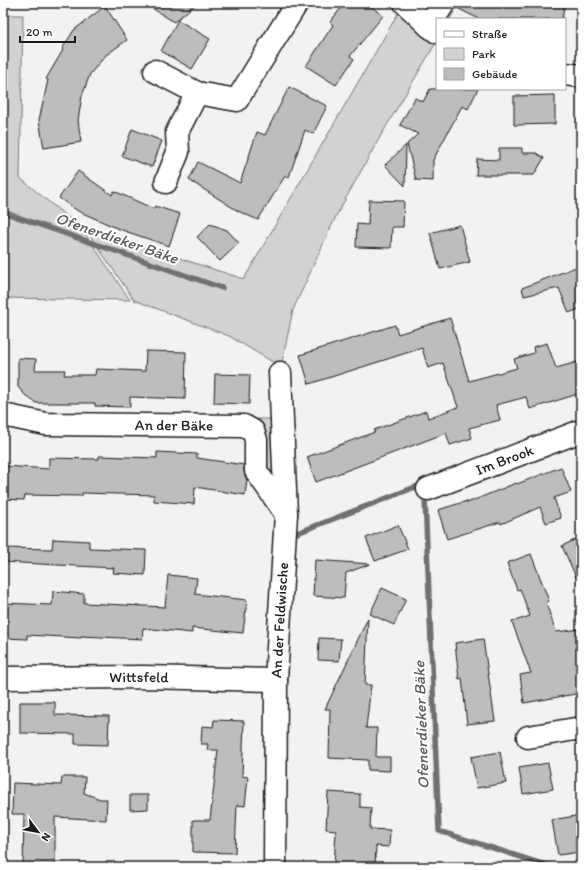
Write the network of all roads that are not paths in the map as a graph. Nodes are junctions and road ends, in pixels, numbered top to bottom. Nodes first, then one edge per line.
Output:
1 (297, 3) edge
2 (405, 3) edge
3 (444, 3) edge
4 (438, 18) edge
5 (433, 29) edge
6 (155, 71) dead end
7 (566, 74) edge
8 (581, 76) edge
9 (197, 93) junction
10 (166, 182) dead end
11 (280, 373) dead end
12 (3, 414) edge
13 (581, 431) edge
14 (428, 489) dead end
15 (286, 514) junction
16 (3, 678) edge
17 (276, 680) junction
18 (581, 728) edge
19 (528, 737) dead end
20 (275, 867) edge

1 - 9 street
2 - 5 street
3 - 4 street
6 - 9 street
7 - 8 street
9 - 10 street
11 - 15 street, An der Feldwische
12 - 15 street, An der Bäke
13 - 14 street, Im Brook
15 - 17 street, An der Feldwische
16 - 17 street, Wittsfeld
17 - 20 street, An der Feldwische
18 - 19 street

